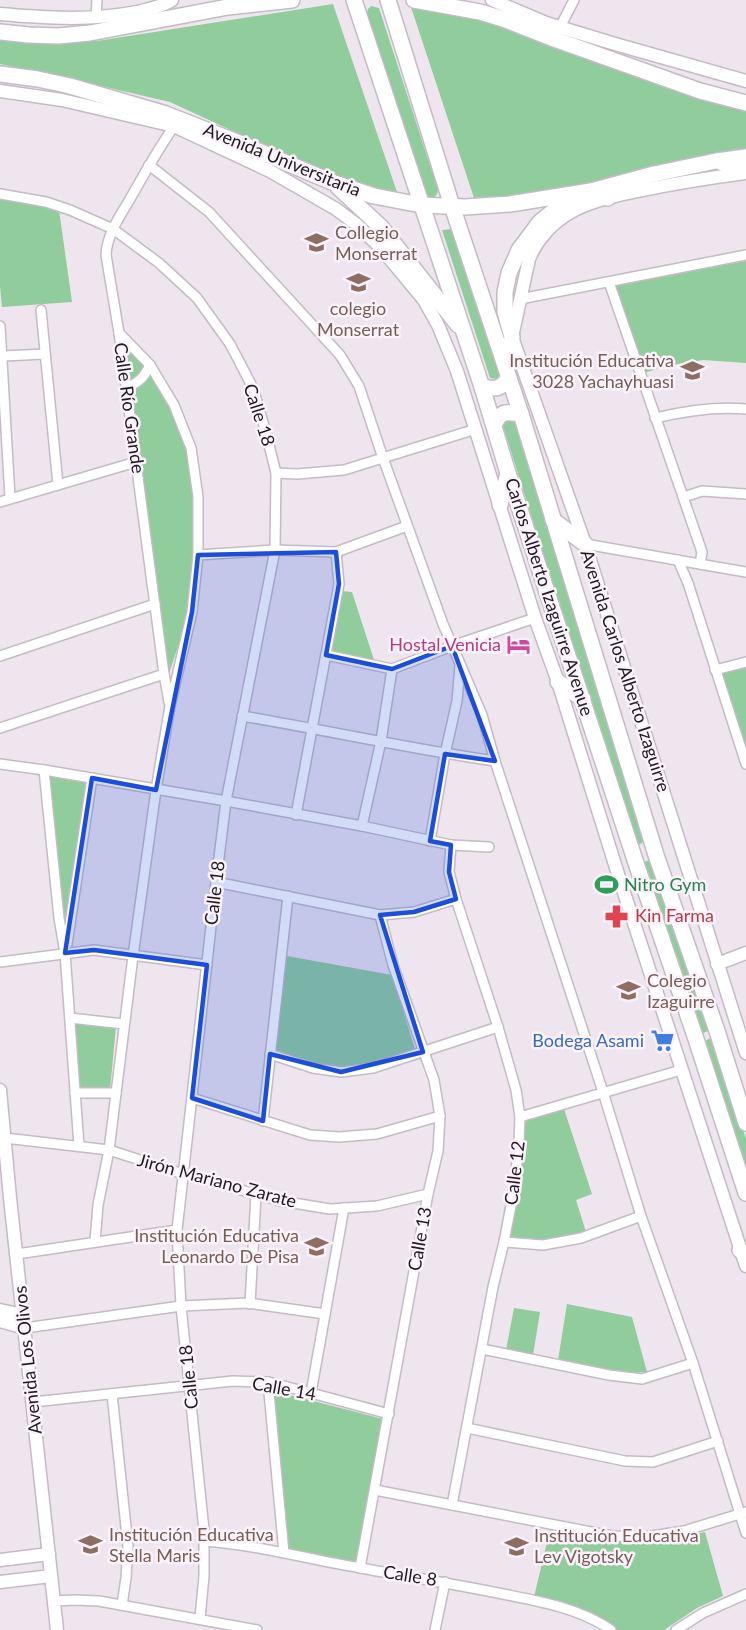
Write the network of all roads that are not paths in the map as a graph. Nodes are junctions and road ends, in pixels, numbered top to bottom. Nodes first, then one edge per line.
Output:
1 (97, 0) edge
2 (292, 0) edge
3 (354, 0) edge
4 (388, 0) edge
5 (414, 0) edge
6 (465, 0) edge
7 (492, 0) edge
8 (574, 0) edge
9 (232, 4) edge
10 (170, 8) edge
11 (480, 12) junction
12 (0, 14) edge
13 (96, 17) junction
14 (0, 32) edge
15 (557, 33) junction
16 (0, 74) edge
17 (746, 81) edge
18 (0, 91) edge
19 (746, 103) edge
20 (174, 126) junction
21 (746, 157) edge
22 (717, 161) junction
23 (271, 164) junction
24 (149, 165) junction
25 (746, 172) edge
26 (334, 183) junction
27 (591, 191) junction
28 (0, 194) edge
29 (608, 198) junction
30 (421, 205) junction
31 (452, 206) junction
32 (113, 229) junction
33 (746, 255) edge
34 (400, 271) junction
35 (418, 277) junction
36 (609, 282) junction
37 (521, 295) junction
38 (41, 310) dead end
39 (488, 313) junction
40 (0, 326) edge
41 (119, 333) junction
42 (466, 336) junction
43 (512, 337) junction
44 (45, 354) junction
45 (3, 356) junction
46 (150, 366) junction
47 (508, 374) junction
48 (126, 387) junction
49 (482, 387) junction
50 (746, 409) edge
51 (521, 414) junction
52 (655, 418) junction
53 (494, 424) junction
54 (476, 429) junction
55 (383, 458) junction
56 (136, 462) junction
57 (276, 473) junction
58 (508, 473) junction
59 (58, 484) junction
60 (746, 494) edge
61 (10, 498) junction
62 (684, 498) junction
63 (0, 502) edge
64 (500, 506) junction
65 (553, 520) junction
66 (407, 526) junction
67 (585, 544) junction
68 (274, 550) junction
69 (336, 552) junction
70 (198, 555) junction
71 (678, 560) junction
72 (700, 564) junction
73 (746, 572) edge
74 (155, 604) junction
75 (536, 618) junction
76 (452, 646) junction
77 (326, 655) junction
78 (0, 656) edge
79 (746, 662) edge
80 (460, 664) junction
81 (392, 669) junction
82 (715, 670) junction
83 (164, 674) junction
84 (558, 682) junction
85 (583, 699) junction
86 (170, 706) junction
87 (242, 716) junction
88 (0, 728) edge
89 (311, 728) junction
90 (381, 741) junction
91 (445, 754) junction
92 (495, 761) junction
93 (0, 764) edge
94 (746, 764) edge
95 (44, 770) junction
96 (92, 778) junction
97 (156, 790) junction
98 (226, 801) junction
99 (296, 815) junction
100 (362, 826) junction
101 (430, 841) junction
102 (451, 845) junction
103 (489, 847) dead end
104 (656, 855) junction
105 (636, 863) junction
106 (216, 882) junction
107 (288, 896) junction
108 (456, 899) junction
109 (380, 915) junction
110 (65, 953) junction
111 (746, 954) edge
112 (133, 956) junction
113 (0, 962) edge
114 (717, 964) junction
115 (207, 965) junction
116 (70, 1018) junction
117 (124, 1024) junction
118 (498, 1027) junction
119 (423, 1052) junction
120 (746, 1053) edge
121 (270, 1054) junction
122 (681, 1070) junction
123 (0, 1090) edge
124 (603, 1092) junction
125 (75, 1093) junction
126 (116, 1093) junction
127 (192, 1098) junction
128 (440, 1116) junction
129 (520, 1117) junction
130 (263, 1120) junction
131 (2, 1121) edge
132 (746, 1123) edge
133 (5, 1138) junction
134 (79, 1146) junction
135 (109, 1150) junction
136 (183, 1174) junction
137 (746, 1193) edge
138 (256, 1194) junction
139 (428, 1194) junction
140 (5, 1201) edge
141 (344, 1208) junction
142 (641, 1216) junction
143 (177, 1230) junction
144 (95, 1242) junction
145 (504, 1242) junction
146 (743, 1253) edge
147 (17, 1254) junction
148 (746, 1266) edge
149 (250, 1304) junction
150 (182, 1306) junction
151 (0, 1310) edge
152 (325, 1314) junction
153 (23, 1315) junction
154 (0, 1321) edge
155 (25, 1328) junction
156 (482, 1349) junction
157 (693, 1363) junction
158 (268, 1382) junction
159 (190, 1386) junction
160 (311, 1392) junction
161 (112, 1394) junction
162 (33, 1402) junction
163 (389, 1414) junction
164 (467, 1428) junction
165 (718, 1441) junction
166 (375, 1490) junction
167 (452, 1505) junction
168 (743, 1513) edge
169 (746, 1533) edge
170 (204, 1541) junction
171 (284, 1552) junction
172 (49, 1554) junction
173 (0, 1560) edge
174 (360, 1568) junction
175 (51, 1576) junction
176 (0, 1582) edge
177 (445, 1582) junction
178 (746, 1594) edge
179 (54, 1601) junction
180 (122, 1605) junction
181 (200, 1618) junction
182 (57, 1630) edge
183 (257, 1630) edge
184 (435, 1630) edge
185 (611, 1630) edge
186 (676, 1630) edge

1 - 13 street
2 - 9 main road
3 - 30 main road, Carlos Alberto Izaguirre Avenue
4 - 31 main road, Carlos Alberto Izaguirre Avenue
5 - 11 main road
6 - 11 main road
7 - 15 street
8 - 15 street
9 - 10 main road
10 - 13 street
10 - 14 main road
11 - 15 main road
12 - 13 street
15 - 17 street
15 - 19 main road
16 - 23 main road, Avenida Universitaria
18 - 20 street, Avenida Universitaria
20 - 23 street, Avenida Universitaria
20 - 24 street, Calle Río Grande
21 - 22 main road, Avenida Universitaria
22 - 25 main road
22 - 27 main road, Avenida Universitaria
23 - 26 main road, Avenida Universitaria
23 - 34 street, Avenida Universitaria
24 - 32 street, Calle Río Grande
24 - 55 street
25 - 29 street
26 - 30 main road, Avenida Universitaria
26 - 35 main road
27 - 29 main road
27 - 31 main road, Avenida Universitaria
27 - 43 main road
28 - 32 street, Calle 18
29 - 37 street
30 - 31 main road, Avenida Universitaria
30 - 42 main road, Carlos Alberto Izaguirre Avenue
31 - 39 main road, Carlos Alberto Izaguirre Avenue
32 - 41 street, Calle Río Grande
32 - 57 street, Calle 18
33 - 36 street
34 - 35 main road
34 - 54 street
35 - 42 main road
36 - 37 street
36 - 52 street
37 - 43 street
38 - 44 street
39 - 43 main road
39 - 47 main road, Carlos Alberto Izaguirre Avenue
40 - 45 street
41 - 46 street
41 - 48 street, Calle Río Grande
42 - 49 main road, Carlos Alberto Izaguirre Avenue
43 - 47 main road
43 - 67 street, Avenida Carlos Alberto Izaguirre
44 - 45 street
44 - 59 street
45 - 61 street
46 - 48 street
46 - 70 street
47 - 49 main road
47 - 51 main road, Carlos Alberto Izaguirre Avenue
48 - 56 street, Calle Río Grande
49 - 53 main road, Carlos Alberto Izaguirre Avenue
50 - 52 street
51 - 53 main road
51 - 65 main road, Carlos Alberto Izaguirre Avenue
52 - 62 street
53 - 58 main road, Carlos Alberto Izaguirre Avenue
54 - 55 street
54 - 64 street
55 - 57 street
55 - 66 street
56 - 59 street
56 - 74 street, Calle Río Grande
57 - 68 street, Calle 18
58 - 64 main road
58 - 85 main road, Carlos Alberto Izaguirre Avenue
59 - 61 street
60 - 62 street
61 - 63 street
62 - 72 street
64 - 75 street
65 - 67 main road
65 - 104 main road, Carlos Alberto Izaguirre Avenue
66 - 69 street
66 - 76 street
67 - 71 street
67 - 114 street, Avenida Carlos Alberto Izaguirre
68 - 69 street
68 - 70 street
68 - 87 street, Calle 18
69 - 77 street
70 - 86 street
71 - 72 street
71 - 82 street
72 - 73 street
74 - 78 street
74 - 83 street, Calle Río Grande
75 - 76 street
75 - 84 street
76 - 80 street
76 - 81 street
77 - 81 street
77 - 89 street
79 - 82 street
80 - 91 street
80 - 92 street
81 - 90 street
82 - 94 street
83 - 86 street, Calle Río Grande
83 - 88 street
84 - 85 main road
84 - 122 street
85 - 105 main road, Carlos Alberto Izaguirre Avenue
86 - 97 street
87 - 89 street
87 - 98 street, Calle 18
89 - 90 street
89 - 99 street
90 - 91 street
90 - 100 street
91 - 92 street
91 - 101 street
92 - 124 street
93 - 95 street
95 - 96 street
95 - 110 street
96 - 97 street
96 - 110 street
97 - 98 street
97 - 112 street
98 - 99 street
98 - 106 street, Calle 18
99 - 100 street
100 - 101 street
101 - 102 street
102 - 103 street
102 - 108 street, Calle 12
104 - 105 main road
104 - 132 main road, Carlos Alberto Izaguirre Avenue
105 - 137 main road, Carlos Alberto Izaguirre Avenue
106 - 107 street
106 - 115 street, Calle 18
107 - 109 street
107 - 121 street
108 - 109 street
108 - 118 street, Calle 12
109 - 119 street, Calle 13
110 - 112 street
110 - 113 street
110 - 116 street
111 - 114 street
112 - 115 street
112 - 117 street
114 - 120 street, Avenida Carlos Alberto Izaguirre
115 - 127 street, Calle 18
116 - 117 street
116 - 125 street
117 - 126 street
118 - 119 street
118 - 129 street, Calle 12
119 - 121 street
119 - 128 street, Calle 13
121 - 130 street
122 - 124 street
122 - 146 street
123 - 131 street, Avenida Los Olivos
124 - 129 street
124 - 142 street
125 - 126 street
125 - 134 street
126 - 135 street
127 - 130 street
127 - 136 street, Calle 18
128 - 130 street
128 - 139 street, Calle 13
129 - 145 street, Calle 12
131 - 133 street, Avenida Los Olivos
133 - 134 street, Jirón Mariano Zarate
133 - 140 street, Avenida Los Olivos
134 - 135 street, Jirón Mariano Zarate
135 - 136 street, Jirón Mariano Zarate
135 - 144 street
136 - 138 street, Jirón Mariano Zarate
136 - 143 street, Calle 18
138 - 141 street, Jirón Mariano Zarate
138 - 149 street
139 - 141 street, Jirón Mariano Zarate
139 - 163 street, Calle 13
140 - 147 street, Avenida Los Olivos
141 - 152 street
142 - 145 street
142 - 157 street
143 - 144 street
143 - 150 street, Calle 18
144 - 147 street
145 - 156 street, Calle 12
146 - 148 street
147 - 153 street, Avenida Los Olivos
149 - 150 street
149 - 152 street
150 - 155 street
150 - 159 street, Calle 18
151 - 153 street
152 - 160 street
153 - 155 street, Avenida Los Olivos
154 - 155 street
155 - 162 street, Avenida Los Olivos
156 - 157 street
156 - 164 street, Calle 12
157 - 165 street
158 - 159 street, Calle 14
158 - 160 street, Calle 14
158 - 171 street
159 - 161 street, Calle 14
159 - 170 street, Calle 18
160 - 163 street, Calle 14
161 - 162 street, Calle 14
161 - 180 street
162 - 172 street, Avenida Los Olivos
163 - 166 street, Calle 13
164 - 165 street
164 - 167 street, Calle 12
165 - 168 street
166 - 167 street
166 - 174 street, Calle 13
167 - 168 street
168 - 169 street
170 - 171 street, Calle 8
170 - 181 street, Calle 18
171 - 174 street, Calle 8
172 - 173 street
172 - 175 street, Avenida Los Olivos
174 - 177 street, Calle 8
175 - 176 street
175 - 179 street, Avenida Los Olivos
177 - 184 street
177 - 185 street, Calle 8
178 - 186 street
179 - 180 street
179 - 182 street, Avenida Los Olivos
180 - 181 street
181 - 183 street

